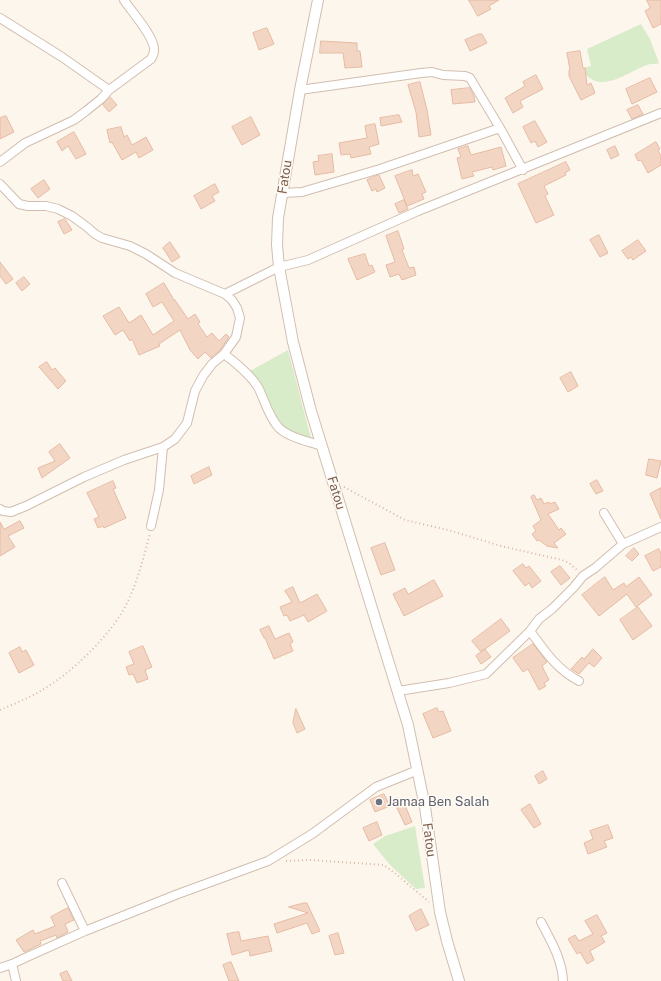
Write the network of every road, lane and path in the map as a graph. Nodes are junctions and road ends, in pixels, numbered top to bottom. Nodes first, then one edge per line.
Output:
1 (318, 0) edge
2 (127, 2) edge
3 (0, 18) edge
4 (109, 90) junction
5 (300, 90) junction
6 (661, 113) edge
7 (500, 128) junction
8 (0, 162) edge
9 (522, 170) junction
10 (0, 184) edge
11 (283, 193) junction
12 (280, 267) junction
13 (225, 294) junction
14 (224, 354) junction
15 (322, 446) junction
16 (163, 447) junction
17 (332, 481) junction
18 (0, 509) edge
19 (604, 513) dead end
20 (151, 526) joint
21 (661, 527) edge
22 (623, 544) junction
23 (583, 576) junction
24 (530, 631) junction
25 (579, 681) dead end
26 (398, 692) junction
27 (0, 710) edge
28 (418, 770) junction
29 (268, 861) junction
30 (62, 883) dead end
31 (440, 912) junction
32 (541, 922) dead end
33 (85, 931) junction
34 (12, 964) junction
35 (0, 968) edge
36 (16, 981) edge
37 (459, 981) edge
38 (563, 981) edge

1 - 5 street, Fatou
2 - 4 street
3 - 4 street
4 - 8 street
5 - 7 street
5 - 11 street, Fatou
6 - 9 street
7 - 9 street
7 - 11 street
9 - 12 street
10 - 13 street
11 - 12 street, Fatou
12 - 13 street
12 - 15 street, Fatou
13 - 14 street
14 - 15 street
14 - 16 street
15 - 17 street, Fatou
16 - 18 street
16 - 20 street
17 - 23 path
17 - 26 street, Fatou
19 - 22 street
20 - 27 path
21 - 22 street
22 - 23 street
23 - 24 street
24 - 25 street
24 - 26 street
26 - 28 street, Fatou
28 - 29 street
28 - 31 street, Fatou
29 - 31 path
29 - 33 street
30 - 33 street
31 - 37 street, Fatou
32 - 38 street
33 - 34 street
34 - 35 street
34 - 36 street

